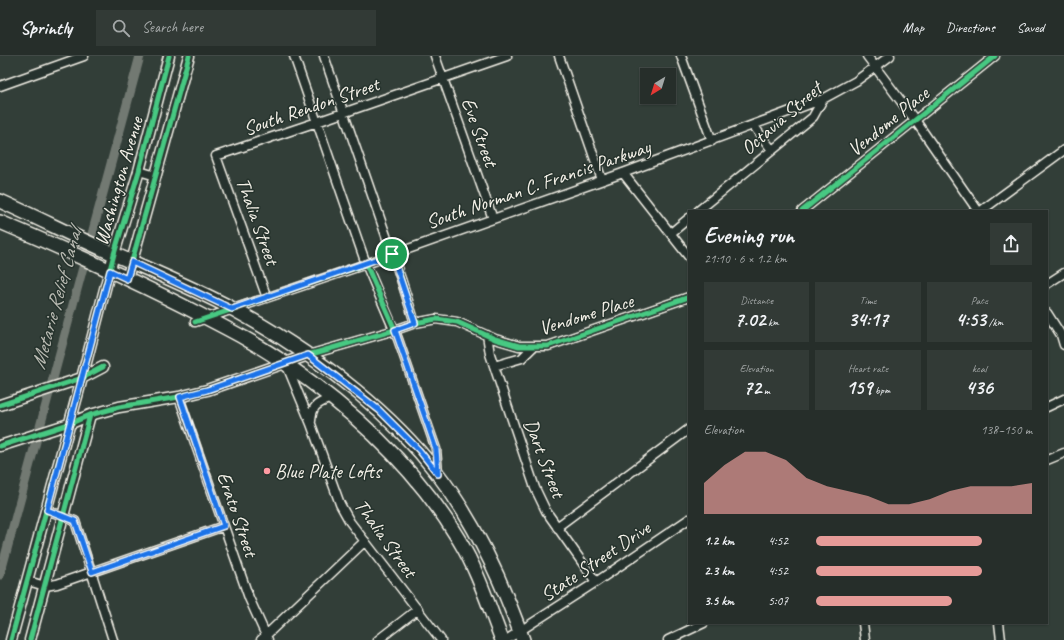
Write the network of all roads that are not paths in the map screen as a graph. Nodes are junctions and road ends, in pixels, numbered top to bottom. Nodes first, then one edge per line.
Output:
1 (84, 56) edge
2 (169, 56) edge
3 (189, 56) edge
4 (294, 56) edge
5 (324, 56) edge
6 (435, 56) edge
7 (507, 56) edge
8 (559, 56) edge
9 (681, 56) edge
10 (867, 56) edge
11 (890, 56) edge
12 (995, 56) edge
13 (62, 60) edge
14 (877, 67) junction
15 (443, 78) junction
16 (0, 86) edge
17 (823, 99) junction
18 (343, 113) junction
19 (914, 120) junction
20 (317, 122) junction
21 (753, 125) junction
22 (712, 141) junction
23 (772, 150) junction
24 (1064, 150) edge
25 (216, 156) joint
26 (139, 171) junction
27 (623, 173) junction
28 (156, 176) junction
29 (602, 180) junction
30 (0, 201) edge
31 (699, 210) edge
32 (803, 210) edge
33 (977, 210) edge
34 (982, 210) edge
35 (493, 219) junction
36 (688, 219) edge
37 (40, 220) junction
38 (0, 222) edge
39 (671, 233) junction
40 (33, 236) junction
41 (110, 252) junction
42 (392, 254) junction
43 (688, 256) edge
44 (132, 262) junction
45 (366, 264) junction
46 (105, 269) junction
47 (1064, 273) edge
48 (127, 279) junction
49 (1048, 283) edge
50 (688, 297) edge
51 (267, 298) junction
52 (232, 309) junction
53 (1048, 315) edge
54 (201, 320) junction
55 (415, 323) junction
56 (395, 330) junction
57 (487, 335) junction
58 (1064, 345) edge
59 (533, 347) junction
60 (308, 355) junction
61 (286, 363) junction
62 (494, 366) junction
63 (103, 367) dead end
64 (82, 378) junction
65 (180, 397) junction
66 (331, 398) junction
67 (1064, 399) edge
68 (0, 405) edge
69 (1048, 407) edge
70 (379, 410) junction
71 (90, 415) junction
72 (69, 424) junction
73 (311, 424) junction
74 (362, 425) junction
75 (688, 430) edge
76 (0, 446) edge
77 (1064, 453) edge
78 (1048, 460) edge
79 (438, 474) junction
80 (47, 510) junction
81 (63, 516) junction
82 (688, 520) edge
83 (224, 526) junction
84 (557, 527) junction
85 (365, 541) junction
86 (92, 572) junction
87 (28, 581) junction
88 (596, 582) junction
89 (45, 586) junction
90 (418, 609) junction
91 (702, 624) edge
92 (863, 624) edge
93 (999, 624) edge
94 (521, 636) edge
95 (265, 638) edge
96 (12, 640) edge
97 (30, 640) edge
98 (113, 640) edge
99 (378, 640) edge
100 (442, 640) edge
101 (502, 640) edge
102 (506, 640) edge
103 (668, 640) edge
104 (865, 640) edge
105 (1001, 640) edge

1 - 13 street
2 - 26 street, Washington Avenue
3 - 28 street, Washington Avenue
4 - 20 street
5 - 18 street
6 - 15 street, Eve Street
7 - 15 street, South Rendon Street
8 - 29 street
9 - 22 street
10 - 14 street
11 - 14 street, Octavia Street
12 - 19 street, Vendome Place
13 - 16 street
14 - 17 street, Octavia Street
14 - 19 street
15 - 18 street, South Rendon Street
15 - 35 street, Eve Street
17 - 21 street, South Norman C. Francis Parkway
17 - 23 street, Octavia Street
18 - 20 street, South Rendon Street
18 - 42 street
19 - 32 street, Vendome Place
19 - 33 street
20 - 25 street, South Rendon Street
20 - 45 street
21 - 22 street, South Norman C. Francis Parkway
21 - 23 street
22 - 27 street, South Norman C. Francis Parkway
23 - 31 street, Octavia Street
24 - 34 street
25 - 51 street, Thalia Street
26 - 28 street
26 - 41 street, Washington Avenue
27 - 29 street, South Norman C. Francis Parkway
27 - 39 street
28 - 44 street, Washington Avenue
29 - 35 street, South Norman C. Francis Parkway
30 - 37 main road
35 - 42 street, South Norman C. Francis Parkway
36 - 39 street
37 - 40 main road
37 - 41 main road
38 - 40 main road
39 - 43 street
40 - 46 main road
41 - 44 main road
41 - 46 street, Washington Avenue
42 - 45 street, South Norman C. Francis Parkway
42 - 55 street
44 - 48 street, Washington Avenue
44 - 52 main road
45 - 51 street, South Norman C. Francis Parkway
45 - 56 street
46 - 48 main road
46 - 64 street, Washington Avenue
47 - 49 street
48 - 54 main road
50 - 59 street, Vendome Place
51 - 52 street, South Norman C. Francis Parkway
52 - 54 street, South Norman C. Francis Parkway
52 - 60 main road
53 - 58 street
54 - 61 main road
55 - 56 street, Vendome Place
55 - 57 street, Vendome Place
56 - 60 street, Vendome Place
56 - 79 street
57 - 59 street, Vendome Place
57 - 62 street, Dart Street
59 - 62 street, Vendome Place
60 - 61 street
60 - 70 main road
61 - 65 street
61 - 66 main road
61 - 73 street, Thalia Street
62 - 84 street, Dart Street
63 - 64 street
64 - 68 street
64 - 72 street, Washington Avenue
65 - 71 street
65 - 83 street, Erato Street
66 - 73 street
66 - 74 main road
67 - 69 street
70 - 74 main road
70 - 79 main road
71 - 72 street
71 - 81 street
72 - 76 street
72 - 80 street, Washington Avenue
73 - 85 street, Thalia Street
74 - 101 main road
75 - 84 street
77 - 78 street
79 - 94 main road
80 - 81 street
80 - 87 street, Washington Avenue
81 - 86 street
81 - 89 street
82 - 88 street, State Street Drive
83 - 86 street
83 - 95 street, Erato Street
84 - 88 street, Dart Street
85 - 90 street, Thalia Street
85 - 95 street
86 - 89 street
86 - 98 street
87 - 89 street
87 - 96 street, Washington Avenue
88 - 94 street, State Street Drive
89 - 97 street
90 - 99 street
90 - 100 street, Thalia Street
91 - 103 street
92 - 104 street
93 - 105 street
94 - 102 street, State Street Drive

